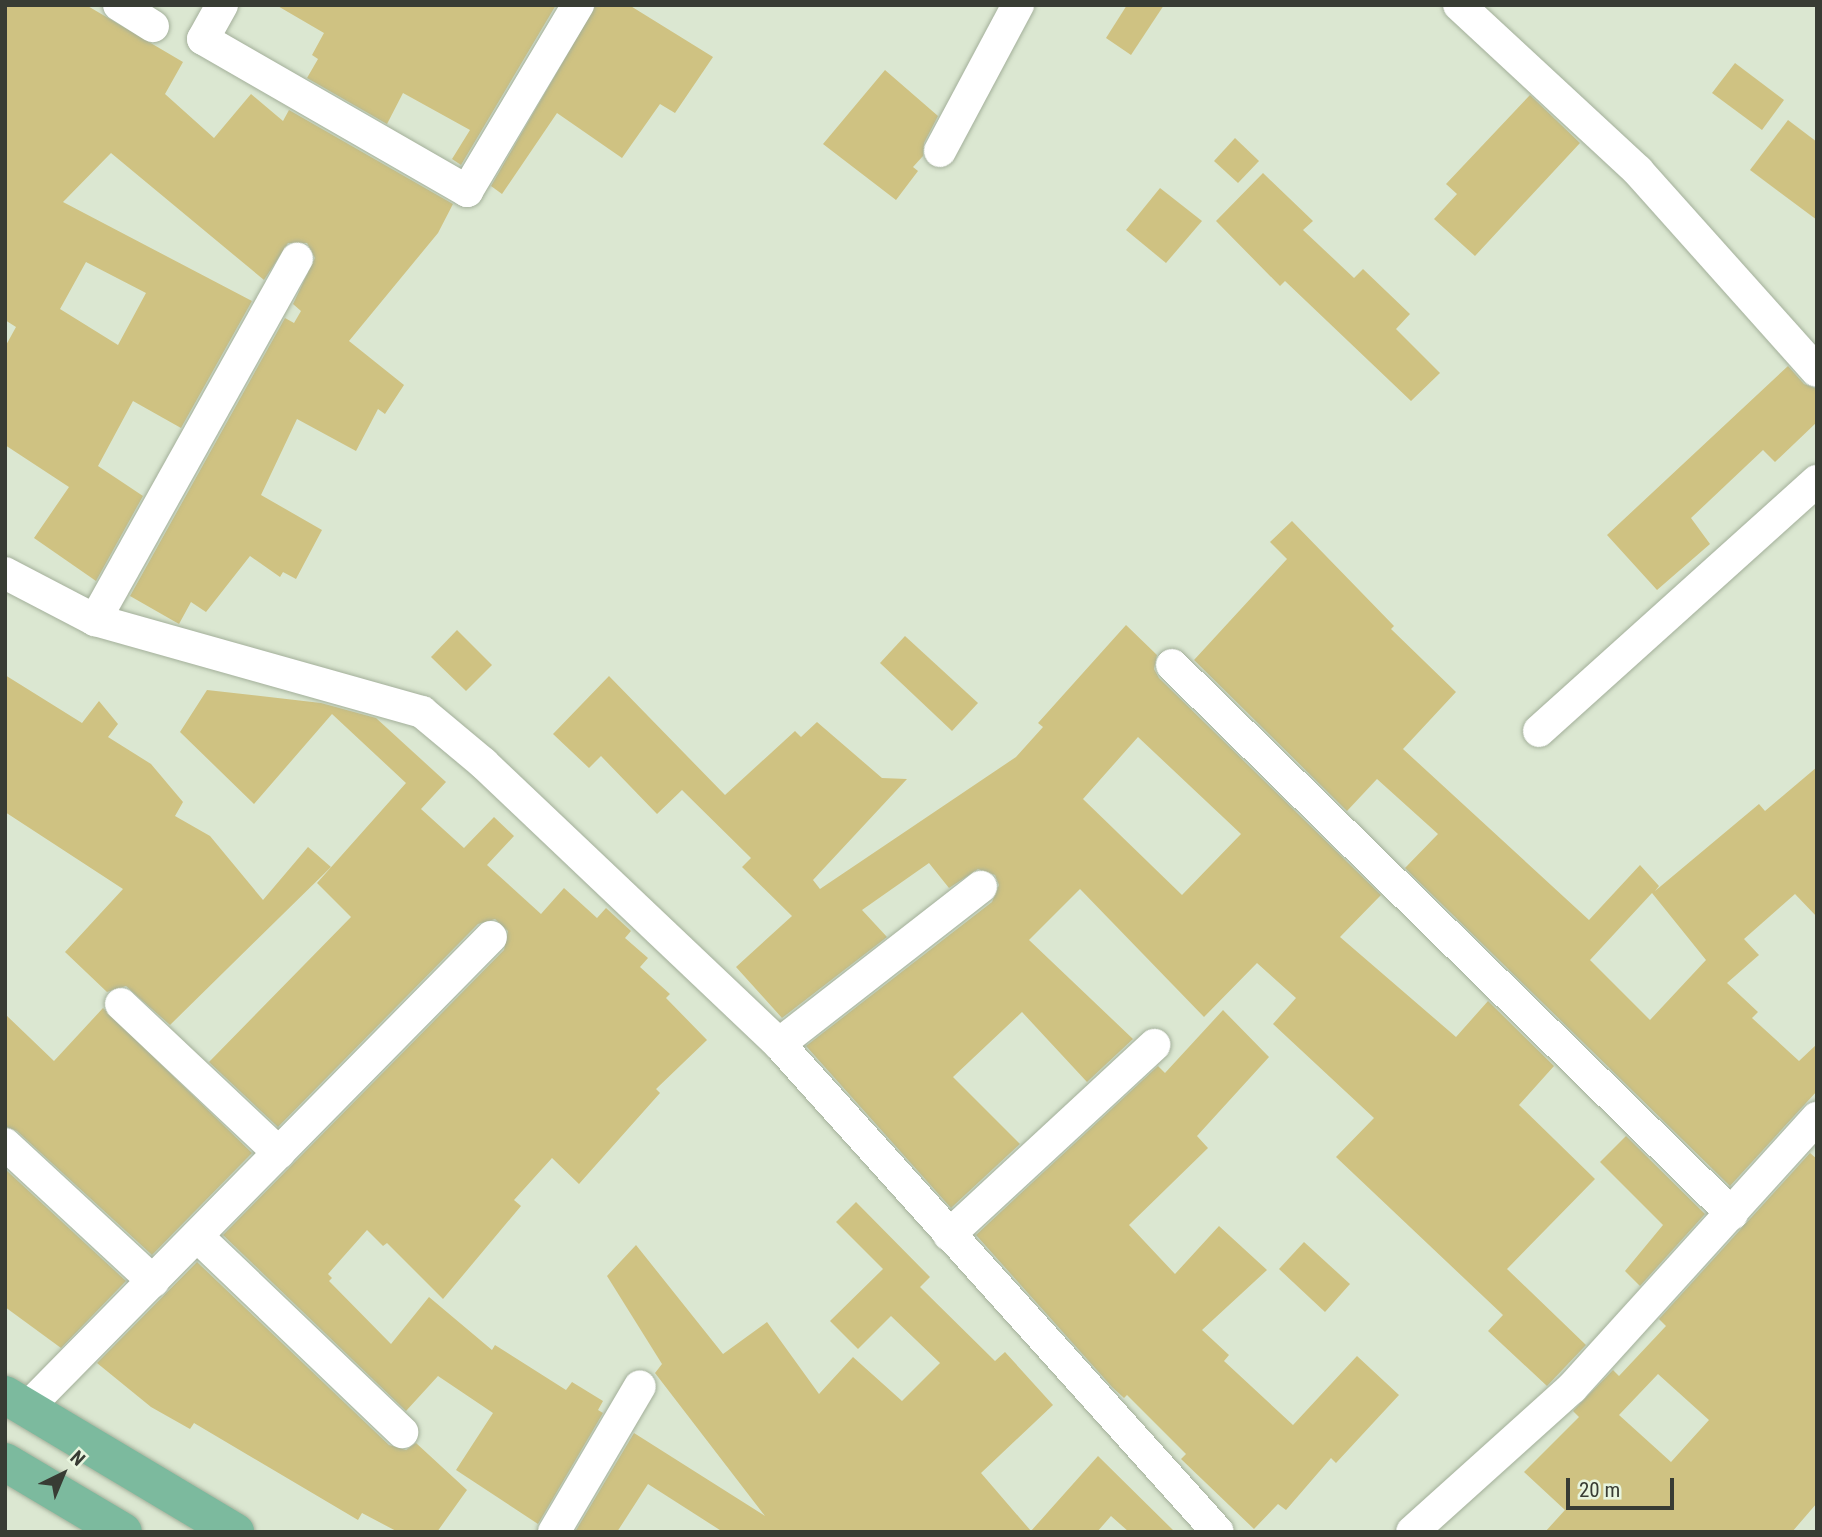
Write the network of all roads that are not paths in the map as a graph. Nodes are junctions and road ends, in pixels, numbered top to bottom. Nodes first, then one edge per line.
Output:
1 (120, 5) edge
2 (222, 5) edge
3 (578, 5) edge
4 (1018, 5) edge
5 (1459, 5) edge
6 (153, 26) dead end
7 (940, 151) dead end
8 (298, 260) dead end
9 (1817, 371) edge
10 (1817, 481) edge
11 (5, 573) edge
12 (95, 620) junction
13 (1172, 665) dead end
14 (1539, 731) dead end
15 (981, 887) dead end
16 (491, 937) dead end
17 (121, 1004) dead end
18 (779, 1044) junction
19 (1154, 1045) dead end
20 (1817, 1118) edge
21 (5, 1144) edge
22 (279, 1153) junction
23 (1731, 1214) junction
24 (948, 1234) junction
25 (197, 1236) junction
26 (153, 1280) junction
27 (640, 1386) dead end
28 (16, 1402) edge
29 (402, 1432) dead end
30 (5, 1462) edge
31 (123, 1532) edge
32 (234, 1532) edge
33 (554, 1532) edge
34 (1218, 1532) edge
35 (1412, 1532) edge

1 - 6 street
2 - 3 street
4 - 7 street
5 - 9 street
8 - 12 street
10 - 14 street
11 - 12 street
12 - 18 street
13 - 23 street
15 - 18 street
16 - 22 street
17 - 22 street
18 - 24 street
19 - 24 street
20 - 23 street
21 - 26 street
22 - 25 street
23 - 35 street
24 - 34 street
25 - 26 street
25 - 29 street
26 - 28 street
27 - 33 street
28 - 32 highway
30 - 31 highway

